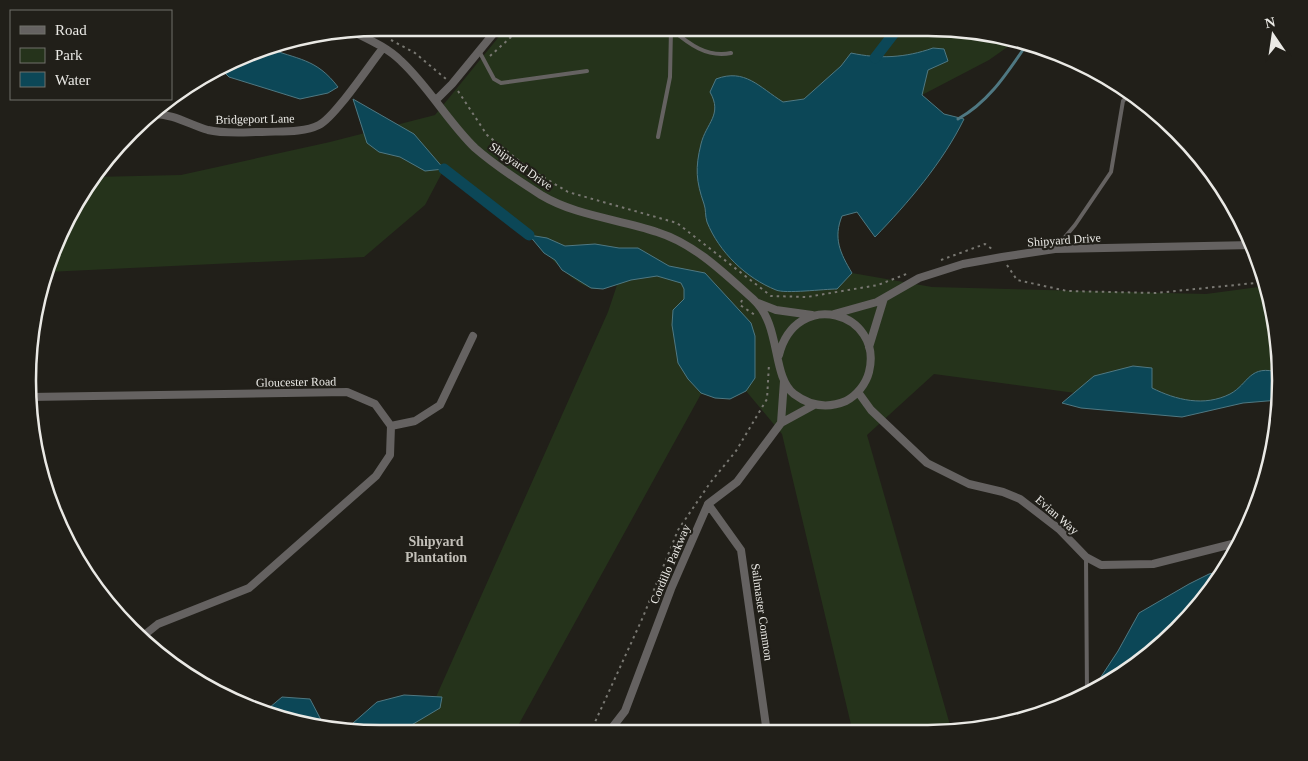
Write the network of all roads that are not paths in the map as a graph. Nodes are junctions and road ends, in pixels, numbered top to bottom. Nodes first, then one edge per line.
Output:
1 (491, 36) edge
2 (670, 36) edge
3 (679, 36) edge
4 (362, 37) edge
5 (382, 48) junction
6 (479, 51) junction
7 (730, 53) dead end
8 (587, 71) dead end
9 (1126, 99) edge
10 (436, 100) junction
11 (161, 116) edge
12 (658, 136) dead end
13 (1244, 245) edge
14 (1055, 249) junction
15 (884, 298) junction
16 (756, 302) junction
17 (832, 314) junction
18 (812, 315) junction
19 (473, 336) dead end
20 (869, 347) junction
21 (779, 355) junction
22 (784, 381) junction
23 (858, 392) junction
24 (37, 397) edge
25 (814, 404) junction
26 (781, 423) junction
27 (391, 426) junction
28 (708, 504) junction
29 (1230, 544) edge
30 (1086, 557) junction
31 (147, 633) edge
32 (1088, 685) edge
33 (614, 725) edge
34 (766, 725) edge

1 - 6 street
2 - 12 lane
3 - 7 lane
4 - 5 street, Shipyard Drive
5 - 10 street, Shipyard Drive
5 - 11 street, Bridgeport Lane
6 - 8 lane
6 - 10 street
9 - 14 lane
10 - 16 street, Shipyard Drive
13 - 14 street, Shipyard Drive
14 - 15 street, Shipyard Drive
15 - 17 street, Shipyard Drive
15 - 20 street
16 - 18 street, Shipyard Drive
16 - 21 street, Shipyard Drive
17 - 18 street
17 - 20 street
18 - 21 street
19 - 27 street
20 - 23 street
21 - 22 street
22 - 25 street
22 - 26 street, Cordillo Parkway
23 - 25 street
23 - 30 street, Evian Way
24 - 27 street, Gloucester Road
25 - 26 street, Cordillo Parkway
26 - 28 street, Cordillo Parkway
27 - 31 street
28 - 33 street, Cordillo Parkway
28 - 34 street, Sailmaster Common
29 - 30 street, Evian Way
30 - 32 lane

